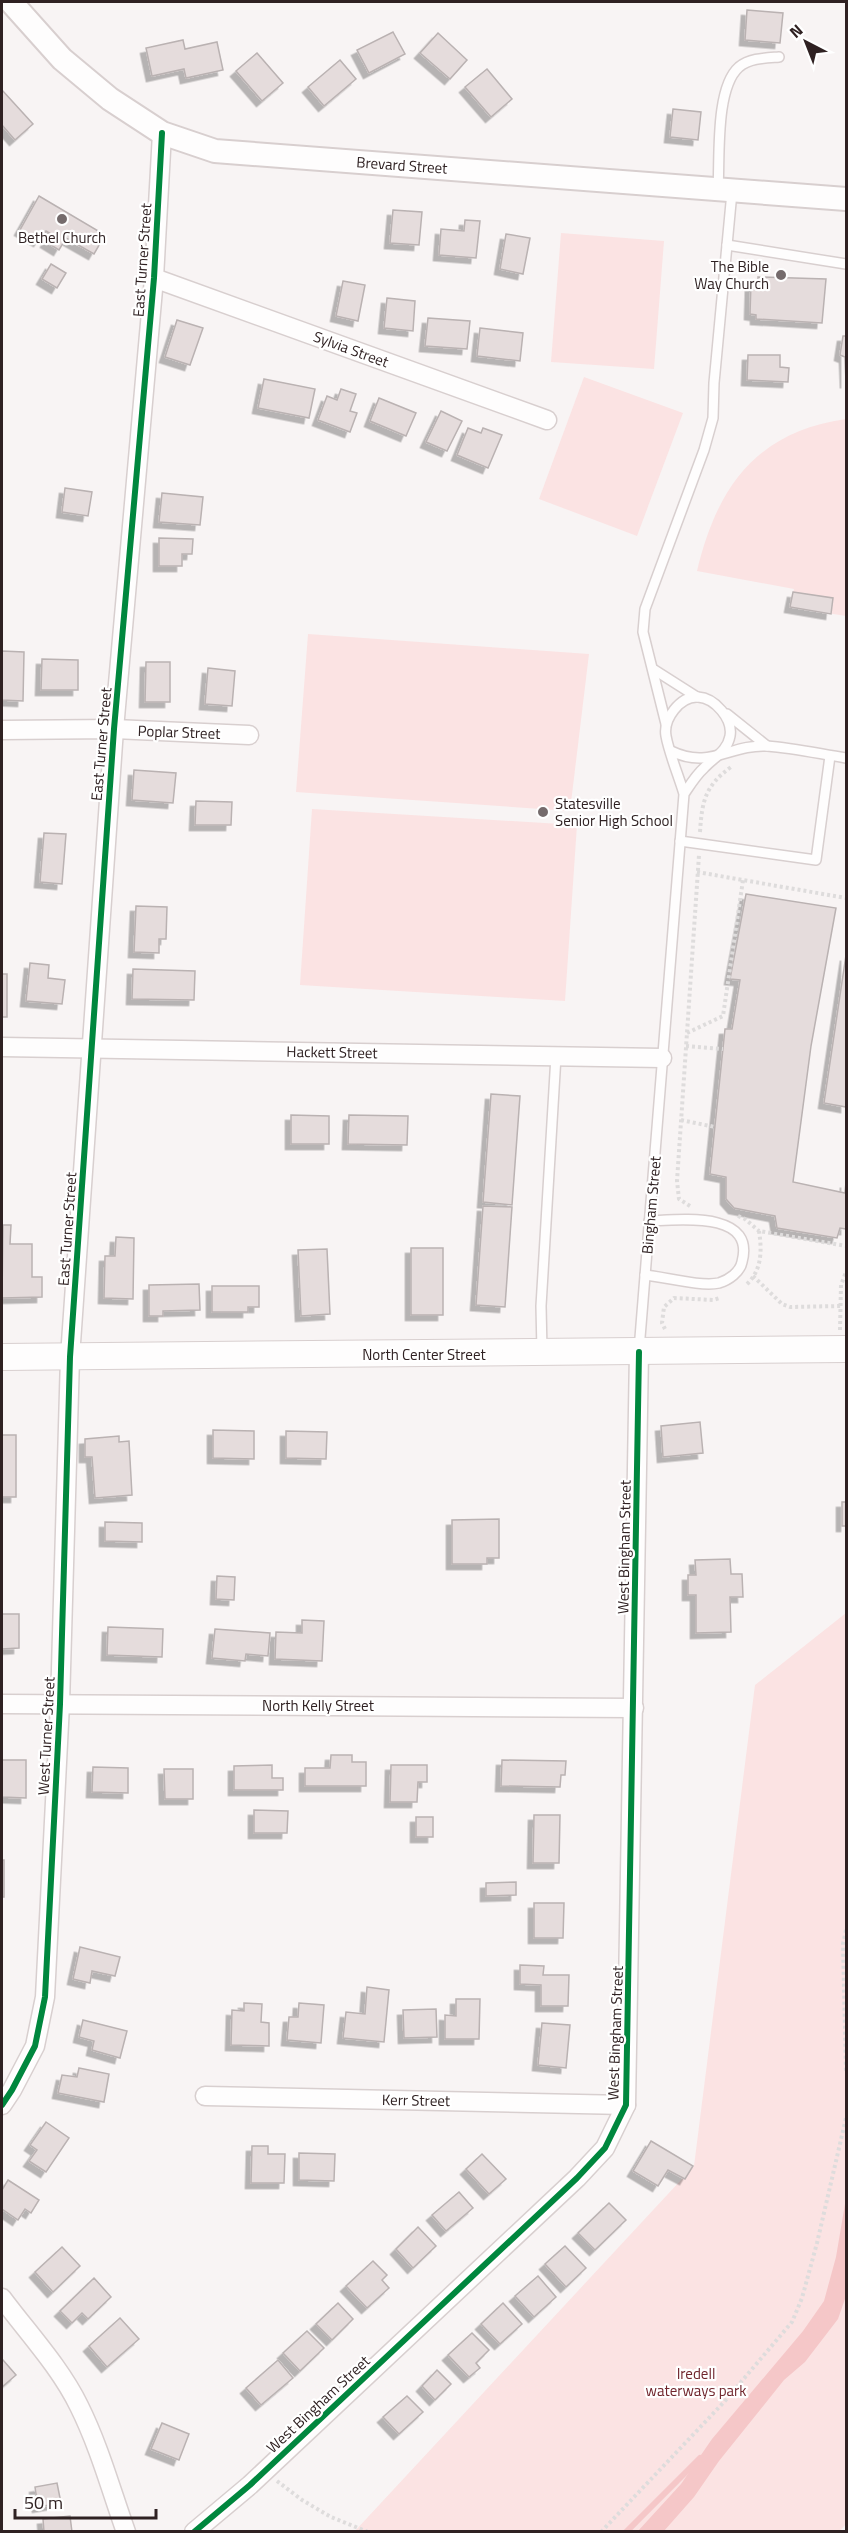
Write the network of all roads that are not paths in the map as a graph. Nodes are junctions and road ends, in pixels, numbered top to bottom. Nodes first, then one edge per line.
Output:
1 (11, 2) edge
2 (779, 57) dead end
3 (162, 133) junction
4 (725, 191) junction
5 (846, 199) edge
6 (727, 245) junction
7 (846, 264) edge
8 (154, 278) junction
9 (547, 420) dead end
10 (653, 669) junction
11 (697, 697) junction
12 (722, 711) junction
13 (666, 726) junction
14 (114, 729) junction
15 (2, 730) edge
16 (249, 735) dead end
17 (767, 746) junction
18 (671, 751) junction
19 (830, 756) junction
20 (716, 757) junction
21 (846, 758) edge
22 (684, 794) junction
23 (681, 841) junction
24 (2, 1047) edge
25 (91, 1047) junction
26 (556, 1056) junction
27 (662, 1058) junction
28 (649, 1221) junction
29 (645, 1275) junction
30 (843, 1349) edge
31 (639, 1352) junction
32 (542, 1353) junction
33 (2, 1357) edge
34 (70, 1357) junction
35 (2, 1704) edge
36 (60, 1704) junction
37 (634, 1708) junction
38 (205, 2096) dead end
39 (2, 2105) edge
40 (626, 2105) junction
41 (2, 2298) edge
42 (126, 2532) edge
43 (194, 2532) edge

1 - 3 street, Brevard Street
2 - 4 lane
3 - 4 street, Brevard Street
3 - 8 street, East Turner Street
4 - 5 street, Brevard Street
4 - 6 lane
6 - 7 lane
6 - 10 lane
8 - 9 street, Sylvia Street
8 - 14 street, East Turner Street
10 - 11 lane
10 - 13 lane
11 - 12 lane
11 - 13 lane
12 - 17 lane
12 - 20 lane
13 - 18 lane
14 - 15 street, Poplar Street
14 - 16 street, Poplar Street
14 - 25 street, East Turner Street
17 - 19 lane
17 - 20 lane
18 - 20 lane
18 - 22 lane
19 - 21 lane
19 - 23 lane
20 - 22 lane
22 - 23 lane, Bingham Street
23 - 27 lane, Bingham Street
24 - 25 street, Hackett Street
25 - 26 street, Hackett Street
25 - 34 street, East Turner Street
26 - 27 street, Hackett Street
26 - 32 lane
27 - 28 lane, Bingham Street
28 - 29 lane, Bingham Street
28 - 29 lane
29 - 31 lane, Bingham Street
30 - 31 main road, North Center Street
31 - 32 main road, North Center Street
31 - 37 street, West Bingham Street
32 - 34 main road, North Center Street
33 - 34 main road, North Center Street
34 - 36 street, West Turner Street
35 - 36 street, North Kelly Street
36 - 37 street, North Kelly Street
36 - 39 street, West Turner Street
37 - 40 street, West Bingham Street
38 - 40 street, Kerr Street
40 - 43 street, West Bingham Street
41 - 42 street

